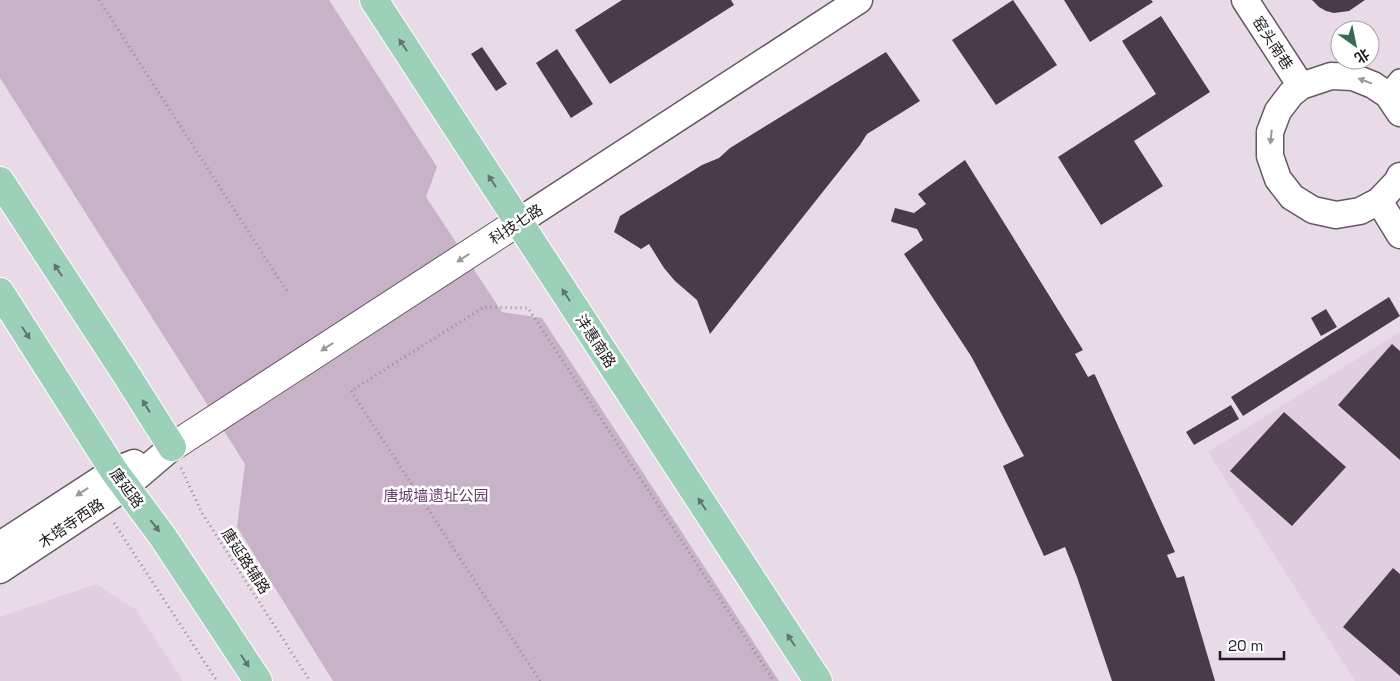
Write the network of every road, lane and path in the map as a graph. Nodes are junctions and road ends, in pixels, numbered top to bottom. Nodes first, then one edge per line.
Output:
1 (99, 0) edge
2 (374, 0) edge
3 (859, 0) edge
4 (1245, 0) edge
5 (1301, 86) junction
6 (1396, 96) edge
7 (1400, 176) edge
8 (0, 181) edge
9 (1379, 202) junction
10 (518, 222) junction
11 (1400, 235) edge
12 (0, 292) edge
13 (288, 293) dead end
14 (172, 448) junction
15 (120, 479) junction
16 (101, 503) junction
17 (0, 545) edge
18 (0, 570) edge
19 (217, 681) edge
20 (258, 681) edge
21 (310, 681) edge
22 (540, 681) edge
23 (774, 681) edge
24 (818, 681) edge

1 - 13 path
10 -> 2 main road, 沣惠南路
3 - 10 street, 科技七路
4 - 5 street, 窑头南巷
6 -> 5 street
5 -> 9 street
7 - 9 street
14 -> 8 main road
9 - 11 street
10 -> 14 main road, 科技七路
24 -> 10 main road, 沣惠南路
12 -> 15 main road, 唐延路
14 - 15 street, 木塔寺西路
14 - 21 path, 唐延路辅路
15 - 16 street, 木塔寺西路
15 -> 17 street, 木塔寺西路
15 -> 20 main road, 唐延路
16 - 18 street, 木塔寺西路
16 - 19 path
22 - 23 path

